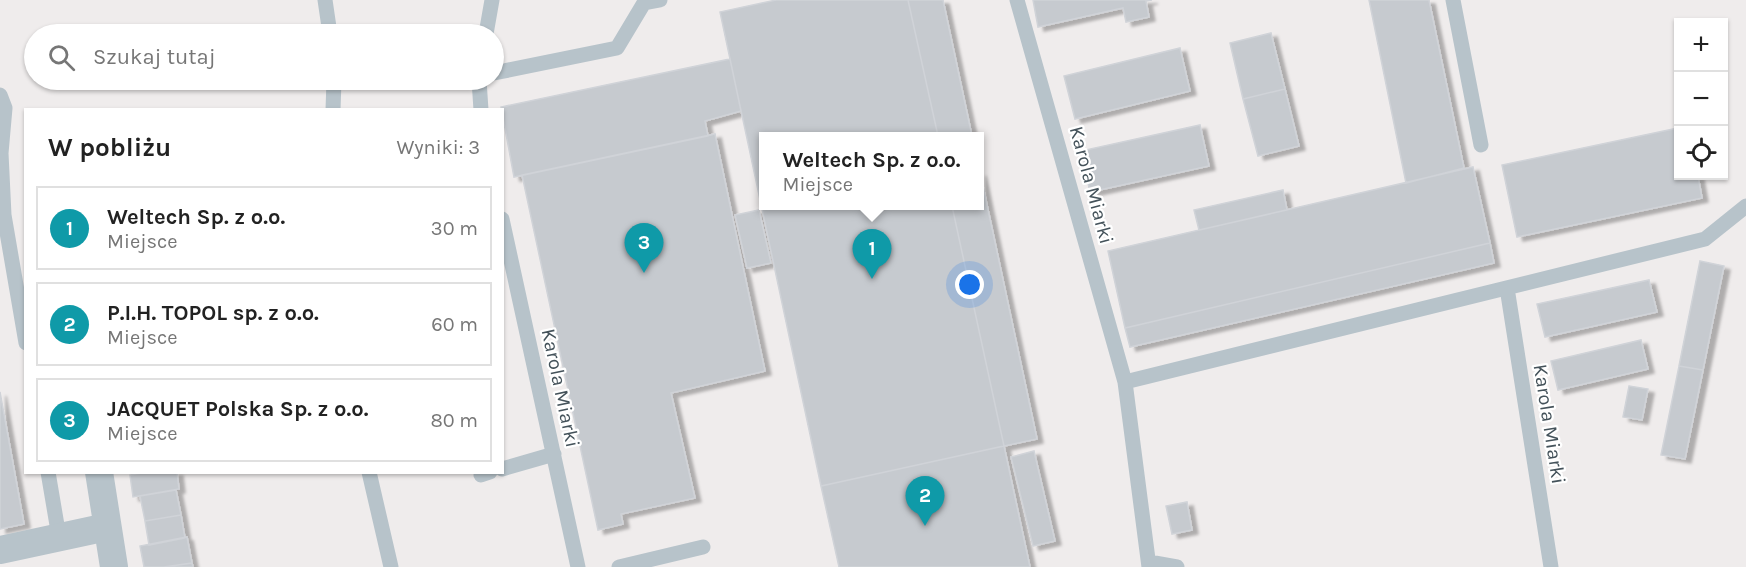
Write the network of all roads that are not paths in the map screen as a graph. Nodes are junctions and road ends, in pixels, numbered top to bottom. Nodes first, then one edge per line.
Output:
1 (325, 0) edge
2 (492, 0) edge
3 (660, 0) edge
4 (1017, 0) edge
5 (1453, 0) edge
6 (329, 24) edge
7 (488, 24) edge
8 (504, 71) edge
9 (334, 90) edge
10 (480, 90) edge
11 (0, 94) edge
12 (333, 108) edge
13 (481, 108) edge
14 (1481, 145) dead end
15 (1746, 206) edge
16 (504, 228) edge
17 (1507, 288) junction
18 (24, 331) edge
19 (1125, 382) junction
20 (554, 454) junction
21 (504, 468) edge
22 (48, 474) edge
23 (99, 474) edge
24 (369, 474) edge
25 (107, 527) junction
26 (59, 537) junction
27 (703, 548) dead end
28 (0, 550) edge
29 (1149, 565) edge
30 (114, 567) edge
31 (391, 567) edge
32 (578, 567) edge
33 (619, 567) edge
34 (1177, 567) edge
35 (1551, 567) edge

1 - 6 lane
2 - 7 lane
3 - 8 lane
4 - 19 lane, Karola Miarki
5 - 14 lane
9 - 12 lane
10 - 13 lane
11 - 18 lane
15 - 17 lane
16 - 20 lane, Karola Miarki
17 - 19 lane
17 - 35 lane, Karola Miarki
19 - 29 lane, Karola Miarki
20 - 21 lane
20 - 32 lane, Karola Miarki
22 - 26 lane
23 - 25 street
24 - 31 lane
25 - 26 street
25 - 30 street
26 - 28 street
27 - 33 lane
29 - 34 lane, Karola Miarki

